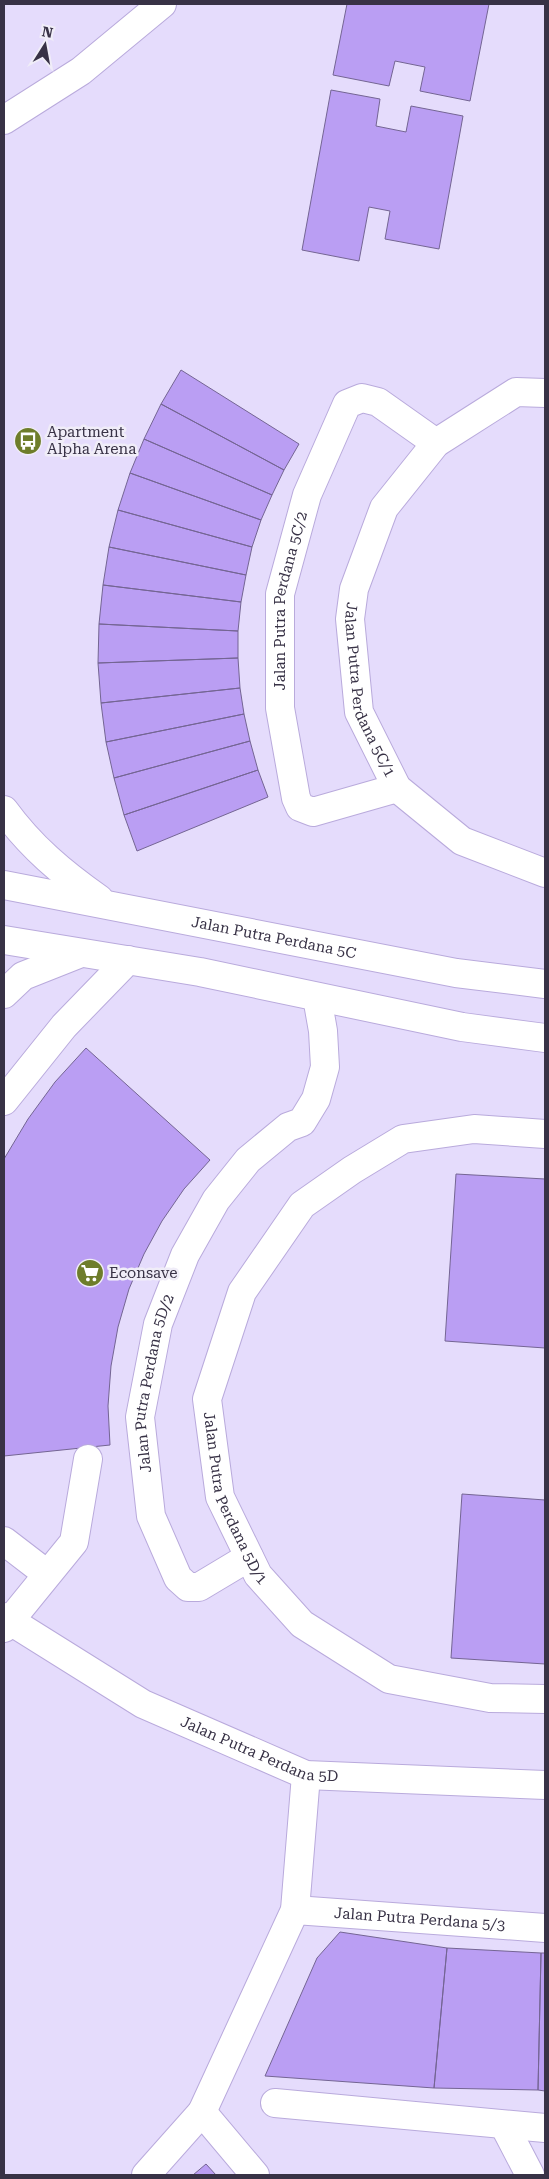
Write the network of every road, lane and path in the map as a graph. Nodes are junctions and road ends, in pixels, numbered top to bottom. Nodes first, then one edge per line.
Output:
1 (162, 4) edge
2 (4, 120) edge
3 (545, 393) edge
4 (436, 443) junction
5 (397, 788) junction
6 (4, 810) edge
7 (545, 873) edge
8 (4, 885) edge
9 (108, 905) junction
10 (4, 940) edge
11 (82, 953) junction
12 (128, 960) junction
13 (545, 984) edge
14 (4, 994) edge
15 (317, 997) junction
16 (545, 1034) edge
17 (4, 1101) edge
18 (545, 1134) edge
19 (88, 1459) dead end
20 (4, 1541) edge
21 (250, 1557) junction
22 (47, 1574) junction
23 (5, 1622) edge
24 (545, 1699) edge
25 (306, 1775) junction
26 (545, 1785) edge
27 (295, 1910) junction
28 (545, 1928) edge
29 (275, 2103) dead end
30 (202, 2112) junction
31 (504, 2125) junction
32 (545, 2128) edge
33 (146, 2175) edge
34 (256, 2175) edge
35 (530, 2175) edge

1 - 2 street
3 - 4 street, Jalan Putra Perdana 5C/1
4 - 5 street, Jalan Putra Perdana 5C/1
4 - 5 street, Jalan Putra Perdana 5C/2
5 - 7 street, Jalan Putra Perdana 5C/1
6 - 9 street
8 - 9 street, Jalan Putra Perdana 5C
9 - 13 street, Jalan Putra Perdana 5C
10 - 11 street
11 - 12 street
11 - 14 street
12 - 15 street
12 - 17 street
15 - 16 street
15 - 21 street, Jalan Putra Perdana 5D/2
18 - 21 street, Jalan Putra Perdana 5D/1
19 - 22 street
20 - 22 street
21 - 24 street, Jalan Putra Perdana 5D/1
22 - 23 street
23 - 25 street, Jalan Putra Perdana 5D
25 - 26 street, Jalan Putra Perdana 5D
25 - 27 street
27 - 28 street, Jalan Putra Perdana 5/3
27 - 30 street
29 - 31 street
30 - 33 street
30 - 34 street
31 - 32 street
31 - 35 street

